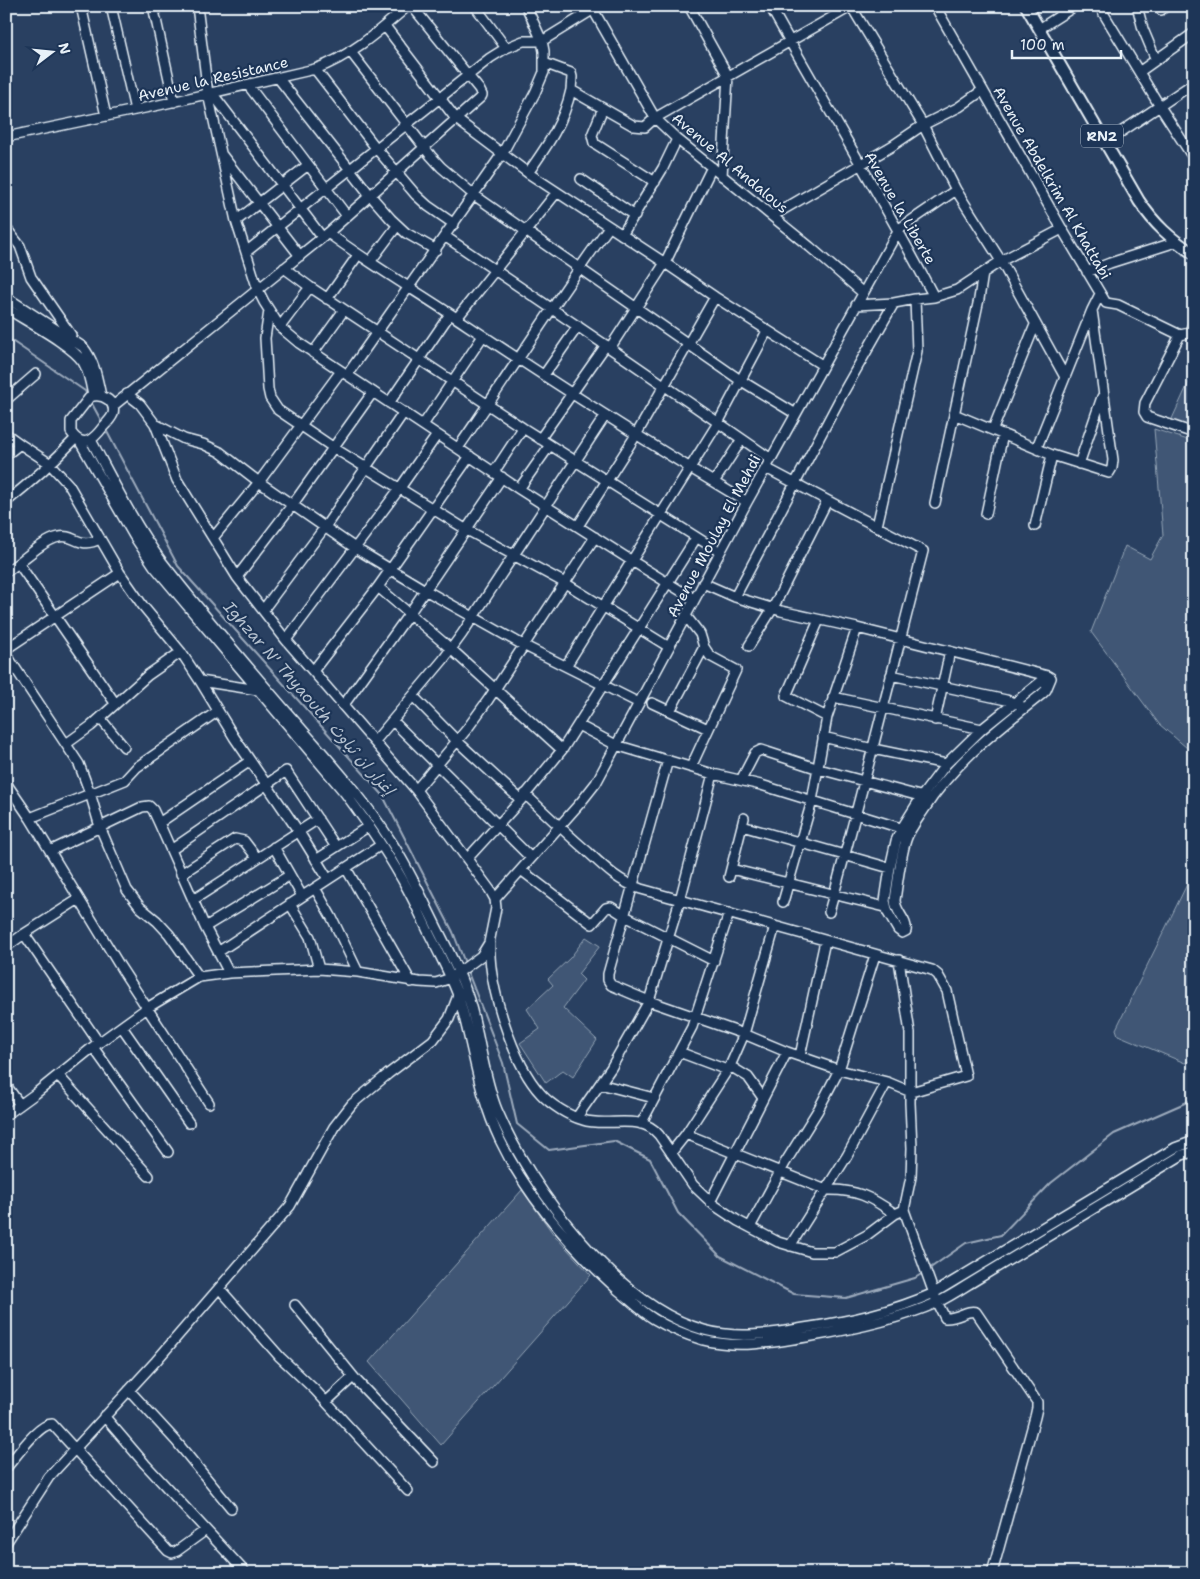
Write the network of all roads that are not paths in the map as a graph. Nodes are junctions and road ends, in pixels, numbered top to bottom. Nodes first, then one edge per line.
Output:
1 (80, 6) edge
2 (111, 6) edge
3 (153, 6) edge
4 (197, 6) edge
5 (408, 6) edge
6 (412, 6) edge
7 (475, 6) edge
8 (526, 6) edge
9 (689, 6) edge
10 (770, 6) edge
11 (851, 6) edge
12 (935, 6) edge
13 (1026, 6) edge
14 (1074, 6) edge
15 (1099, 6) edge
16 (1137, 6) edge
17 (594, 7) edge
18 (385, 26) junction
19 (1039, 28) junction
20 (1194, 33) edge
21 (542, 41) junction
22 (789, 41) junction
23 (506, 48) junction
24 (350, 51) junction
25 (1156, 60) junction
26 (544, 63) junction
27 (315, 70) junction
28 (1139, 72) junction
29 (468, 76) junction
30 (728, 76) junction
31 (278, 79) junction
32 (1194, 83) edge
33 (248, 85) junction
34 (570, 90) junction
35 (983, 90) junction
36 (210, 93) junction
37 (439, 99) junction
38 (174, 102) junction
39 (1159, 105) junction
40 (603, 108) junction
41 (135, 110) junction
42 (106, 116) junction
43 (655, 118) junction
44 (456, 119) junction
45 (406, 124) junction
46 (923, 125) junction
47 (6, 137) edge
48 (677, 139) junction
49 (1106, 142) junction
50 (424, 147) junction
51 (376, 148) junction
52 (220, 153) junction
53 (502, 154) junction
54 (1194, 159) edge
55 (860, 164) junction
56 (308, 165) junction
57 (712, 167) junction
58 (350, 170) junction
59 (396, 172) junction
60 (528, 173) junction
61 (722, 176) junction
62 (580, 179) dead end
63 (655, 182) junction
64 (282, 185) junction
65 (326, 189) junction
66 (956, 190) junction
67 (557, 192) junction
68 (370, 195) junction
69 (474, 195) junction
70 (260, 203) junction
71 (301, 210) junction
72 (347, 216) junction
73 (635, 216) junction
74 (772, 216) junction
75 (236, 220) junction
76 (454, 224) junction
77 (397, 226) junction
78 (278, 227) junction
79 (609, 227) junction
80 (6, 228) edge
81 (1062, 228) junction
82 (899, 229) junction
83 (527, 230) junction
84 (325, 235) junction
85 (622, 235) junction
86 (446, 237) junction
87 (1176, 242) junction
88 (436, 250) junction
89 (246, 252) junction
90 (1194, 254) edge
91 (358, 255) junction
92 (300, 256) junction
93 (1001, 261) junction
94 (370, 262) junction
95 (665, 262) junction
96 (284, 268) junction
97 (579, 268) junction
98 (494, 270) junction
99 (1087, 272) junction
100 (983, 273) junction
101 (310, 287) junction
102 (408, 288) junction
103 (258, 290) junction
104 (863, 293) junction
105 (1100, 294) junction
106 (6, 297) edge
107 (714, 297) junction
108 (934, 297) junction
109 (328, 298) junction
110 (915, 300) junction
111 (894, 303) junction
112 (856, 305) junction
113 (6, 308) edge
114 (551, 308) junction
115 (635, 308) junction
116 (344, 310) junction
117 (1092, 310) junction
118 (269, 311) junction
119 (453, 316) junction
120 (1194, 323) edge
121 (1035, 325) junction
122 (578, 326) junction
123 (280, 327) junction
124 (378, 331) junction
125 (768, 331) junction
126 (1180, 335) junction
127 (483, 336) junction
128 (74, 339) junction
129 (688, 344) junction
130 (608, 346) junction
131 (313, 353) junction
132 (418, 359) junction
133 (519, 359) junction
134 (822, 366) junction
135 (344, 373) junction
136 (36, 374) dead end
137 (544, 375) junction
138 (1065, 377) junction
139 (740, 380) junction
140 (452, 382) junction
141 (664, 385) junction
142 (373, 392) junction
143 (127, 394) junction
144 (571, 394) junction
145 (1103, 394) junction
146 (97, 396) junction
147 (6, 400) edge
148 (389, 403) junction
149 (488, 405) junction
150 (112, 406) junction
151 (404, 412) junction
152 (796, 414) junction
153 (954, 414) junction
154 (605, 416) junction
155 (718, 423) junction
156 (155, 424) junction
157 (423, 425) junction
158 (301, 427) junction
159 (523, 428) junction
160 (993, 429) junction
161 (1194, 433) edge
162 (6, 434) edge
163 (1003, 434) junction
164 (437, 435) junction
165 (636, 435) junction
166 (78, 439) junction
167 (540, 439) junction
168 (742, 439) junction
169 (91, 440) junction
170 (20, 444) junction
171 (550, 445) junction
172 (1037, 447) junction
173 (334, 448) junction
174 (458, 448) junction
175 (6, 455) edge
176 (1052, 455) junction
177 (470, 456) junction
178 (771, 459) junction
179 (576, 462) junction
180 (49, 463) junction
181 (1079, 464) junction
182 (367, 468) junction
183 (766, 468) junction
184 (690, 469) junction
185 (498, 475) junction
186 (607, 481) junction
187 (259, 482) junction
188 (714, 482) junction
189 (795, 484) junction
190 (400, 488) junction
191 (519, 489) junction
192 (827, 501) junction
193 (6, 502) edge
194 (747, 502) junction
195 (293, 504) junction
196 (935, 504) dead end
197 (546, 506) junction
198 (433, 508) junction
199 (986, 514) dead end
200 (661, 516) junction
201 (578, 526) junction
202 (877, 526) junction
203 (1035, 526) dead end
204 (325, 527) junction
205 (467, 530) junction
206 (595, 537) junction
207 (213, 538) junction
208 (696, 538) junction
209 (100, 539) junction
210 (355, 548) junction
211 (720, 552) junction
212 (514, 556) junction
213 (632, 561) junction
214 (18, 564) junction
215 (390, 569) junction
216 (6, 572) edge
217 (120, 573) junction
218 (237, 577) junction
219 (668, 583) junction
220 (703, 583) junction
221 (564, 584) junction
222 (378, 587) junction
223 (425, 590) junction
224 (735, 598) junction
225 (694, 599) junction
226 (602, 607) junction
227 (773, 608) junction
228 (263, 610) junction
229 (409, 614) junction
230 (55, 616) junction
231 (473, 616) junction
232 (686, 616) junction
233 (819, 620) junction
234 (858, 628) junction
235 (640, 629) junction
236 (901, 639) junction
237 (286, 640) junction
238 (523, 645) junction
239 (749, 646) dead end
240 (669, 647) junction
241 (704, 647) junction
242 (6, 649) edge
243 (451, 649) junction
244 (950, 651) junction
245 (181, 652) junction
246 (6, 654) edge
247 (566, 666) junction
248 (313, 671) junction
249 (891, 675) junction
250 (200, 682) junction
251 (603, 685) junction
252 (942, 686) junction
253 (258, 690) junction
254 (495, 690) junction
255 (413, 696) junction
256 (833, 698) junction
257 (652, 702) dead end
258 (115, 703) junction
259 (639, 703) junction
260 (344, 706) junction
261 (1020, 706) junction
262 (882, 708) junction
263 (218, 711) junction
264 (670, 711) junction
265 (827, 717) junction
266 (100, 718) junction
267 (935, 720) junction
268 (393, 721) junction
269 (578, 726) junction
270 (708, 729) junction
271 (982, 729) junction
272 (823, 737) junction
273 (375, 741) junction
274 (457, 741) junction
275 (66, 744) junction
276 (616, 745) junction
277 (124, 747) dead end
278 (873, 749) junction
279 (562, 750) junction
280 (668, 760) junction
281 (250, 762) junction
282 (946, 764) junction
283 (436, 766) junction
284 (691, 767) junction
285 (819, 769) junction
286 (713, 774) junction
287 (741, 780) junction
288 (866, 781) junction
289 (6, 783) edge
290 (267, 786) junction
291 (416, 790) junction
292 (90, 793) junction
293 (523, 797) junction
294 (926, 798) junction
295 (812, 800) junction
296 (856, 815) junction
297 (30, 818) junction
298 (318, 820) junction
299 (159, 823) junction
300 (369, 826) junction
301 (497, 826) junction
302 (100, 827) junction
303 (559, 827) junction
304 (906, 829) junction
305 (299, 832) junction
306 (800, 844) junction
307 (381, 845) junction
308 (274, 847) junction
309 (336, 847) junction
310 (50, 850) junction
311 (171, 850) junction
312 (845, 855) junction
313 (257, 858) junction
314 (531, 858) junction
315 (467, 859) junction
316 (316, 860) junction
317 (346, 868) junction
318 (890, 868) junction
319 (521, 870) junction
320 (181, 874) junction
321 (290, 875) junction
322 (328, 879) junction
323 (789, 884) junction
324 (634, 887) junction
325 (316, 888) junction
326 (834, 894) junction
327 (302, 896) junction
328 (79, 899) junction
329 (495, 899) junction
330 (193, 900) junction
331 (680, 900) junction
332 (783, 902) dead end
333 (290, 904) junction
334 (886, 907) junction
335 (829, 912) dead end
336 (729, 914) junction
337 (625, 916) junction
338 (775, 926) junction
339 (205, 927) junction
340 (24, 934) junction
341 (491, 936) junction
342 (668, 938) junction
343 (825, 941) junction
344 (6, 947) edge
345 (218, 952) junction
346 (875, 955) junction
347 (898, 960) junction
348 (714, 961) junction
349 (319, 969) junction
350 (358, 972) junction
351 (229, 973) junction
352 (458, 974) junction
353 (199, 977) junction
354 (410, 982) junction
355 (463, 984) junction
356 (458, 995) junction
357 (649, 1001) junction
358 (147, 1008) junction
359 (696, 1018) junction
360 (122, 1026) junction
361 (744, 1034) junction
362 (96, 1045) junction
363 (679, 1052) junction
364 (787, 1052) junction
365 (800, 1056) junction
366 (729, 1068) junction
367 (839, 1070) junction
368 (58, 1075) junction
369 (887, 1082) junction
370 (600, 1084) junction
371 (6, 1085) edge
372 (911, 1092) junction
373 (654, 1098) junction
374 (763, 1098) junction
375 (209, 1103) dead end
376 (20, 1105) junction
377 (6, 1115) edge
378 (577, 1118) junction
379 (189, 1124) dead end
380 (641, 1124) junction
381 (686, 1134) junction
382 (1194, 1141) edge
383 (168, 1152) dead end
384 (1194, 1152) edge
385 (671, 1153) junction
386 (735, 1153) junction
387 (525, 1162) junction
388 (516, 1168) junction
389 (780, 1172) junction
390 (150, 1176) dead end
391 (826, 1190) junction
392 (710, 1202) junction
393 (900, 1212) junction
394 (568, 1225) junction
395 (750, 1227) junction
396 (561, 1232) junction
397 (790, 1246) junction
398 (219, 1288) junction
399 (934, 1293) junction
400 (937, 1302) junction
401 (295, 1305) dead end
402 (353, 1377) junction
403 (129, 1390) junction
404 (326, 1402) junction
405 (104, 1416) junction
406 (75, 1448) junction
407 (434, 1462) dead end
408 (6, 1468) edge
409 (408, 1491) dead end
410 (230, 1508) dead end
411 (206, 1530) junction
412 (6, 1543) edge
413 (246, 1573) edge
414 (992, 1573) edge

1 - 42 street
2 - 41 street
3 - 38 street
4 - 36 street
5 - 18 street, Avenue la Resistance
6 - 29 street
7 - 23 street
8 - 21 street
9 - 30 street
10 - 22 street, Avenue la Liberte
11 - 22 street
11 - 46 street
12 - 35 street, Avenue Abdelkrim Al Khattabi
13 - 19 main road, RN2
14 - 19 street
15 - 28 street
16 - 25 street
17 - 21 street
17 - 43 street, Avenue Al Andalous
18 - 24 street, Avenue la Resistance
18 - 37 street
19 - 49 main road, RN2
20 - 25 street
21 - 23 street
21 - 26 street
22 - 30 street
22 - 55 street, Avenue la Liberte
23 - 29 street
24 - 27 street, Avenue la Resistance
24 - 45 street
25 - 28 street
26 - 34 street
26 - 53 street
27 - 31 street, Avenue la Resistance
27 - 51 street
28 - 39 street
29 - 37 street
29 - 44 street
30 - 43 street
30 - 61 street
31 - 33 street, Avenue la Resistance
31 - 58 street
32 - 39 street
33 - 36 street, Avenue la Resistance
33 - 56 street
34 - 40 street
34 - 60 street
35 - 46 street
35 - 81 street, Avenue Abdelkrim Al Khattabi
36 - 38 street, Avenue la Resistance
36 - 52 street
36 - 64 street
37 - 44 street
37 - 45 street
38 - 41 street, Avenue la Resistance
39 - 49 street
39 - 54 street
40 - 43 street
40 - 63 street
41 - 42 street, Avenue la Resistance
42 - 47 street, Avenue la Resistance
43 - 48 street, Avenue Al Andalous
44 - 50 street
44 - 53 street
45 - 50 street
45 - 51 street
46 - 55 street
46 - 66 street
48 - 57 street, Avenue Al Andalous
48 - 63 street
49 - 87 main road, RN2
50 - 59 street
50 - 69 street
51 - 58 street
51 - 59 street
52 - 70 street
52 - 75 street
53 - 60 street
53 - 69 street
55 - 74 street
55 - 82 street, Avenue la Liberte
56 - 64 street
56 - 65 street
57 - 61 street, Avenue Al Andalous
57 - 95 street
58 - 65 street
58 - 68 street
59 - 68 street
59 - 76 street
60 - 67 street
61 - 74 street, Avenue Al Andalous
62 - 73 street
63 - 73 street
64 - 70 street
64 - 71 street
65 - 71 street
65 - 72 street
66 - 82 street, Avenue Moulay El Mehdi
66 - 93 street
67 - 79 street
67 - 83 street
68 - 72 street
68 - 77 street
69 - 76 street
69 - 83 street
70 - 75 street
70 - 78 street
71 - 78 street
71 - 84 street
72 - 84 street
73 - 85 street
74 - 104 street, Avenue Al Andalous
75 - 89 street
76 - 86 street
77 - 88 street
77 - 94 street
78 - 89 street
78 - 92 street
79 - 85 street
79 - 97 street
80 - 128 street
81 - 93 street
81 - 99 street, Avenue Abdelkrim Al Khattabi
82 - 104 street, Avenue Moulay El Mehdi
82 - 108 street, Avenue la Liberte
83 - 97 street
83 - 98 street
84 - 91 street
84 - 92 street
85 - 95 street
86 - 88 street
86 - 98 street
87 - 90 main road, RN2
87 - 99 street
88 - 102 street
89 - 103 street
91 - 94 street
91 - 109 street
92 - 96 street
93 - 100 street
93 - 121 street
94 - 102 street
95 - 107 street
95 - 115 street
96 - 101 street
96 - 103 street
97 - 114 street
97 - 115 street
98 - 114 street
98 - 119 street
99 - 105 street, Avenue Abdelkrim Al Khattabi
100 - 108 street
100 - 153 street
101 - 109 street
101 - 123 street
102 - 119 street
102 - 124 street
103 - 118 street
103 - 143 street
104 - 112 street, Avenue Moulay El Mehdi
105 - 117 street
105 - 126 street, Avenue Abdelkrim Al Khattabi
106 - 128 street
107 - 125 street
107 - 129 street
108 - 110 street
109 - 116 street
110 - 111 street
110 - 202 street
111 - 112 street
111 - 189 street
112 - 134 street, Avenue Moulay El Mehdi
113 - 146 street
114 - 122 street
114 - 133 street
115 - 129 street
115 - 130 street
116 - 124 street
116 - 131 street
117 - 138 street
117 - 145 street
118 - 123 street
118 - 158 street
119 - 127 street
119 - 132 street
120 - 126 street
121 - 138 street
121 - 160 street
122 - 130 street
122 - 137 street
123 - 131 street
124 - 132 street
124 - 135 street
125 - 134 street
125 - 139 street
126 - 161 street
127 - 133 street
127 - 140 street
128 - 146 street
129 - 139 street
129 - 141 street
130 - 141 street
130 - 144 street
131 - 135 street
132 - 140 street
132 - 148 street
133 - 137 street
133 - 149 street
134 - 152 street, Avenue Moulay El Mehdi
135 - 142 street
135 - 158 street
136 - 147 street
137 - 144 street
138 - 172 street
139 - 152 street
139 - 155 street
140 - 149 street
140 - 157 street
141 - 155 street
141 - 165 street
142 - 148 street
142 - 173 street
143 - 150 street
143 - 156 street
144 - 154 street
144 - 167 street
145 - 181 street
145 - 181 street
146 - 150 street
146 - 166 street
148 - 151 street
149 - 159 street
149 - 174 street
150 - 169 street
151 - 157 street
151 - 182 street
152 - 178 street, Avenue Moulay El Mehdi
153 - 160 street
153 - 196 street
154 - 165 street
154 - 179 street
155 - 168 street
155 - 184 street
156 - 187 street
156 - 207 street
157 - 164 street
158 - 173 street
158 - 187 street
159 - 167 street
159 - 185 street
160 - 163 street
162 - 170 street
163 - 172 street
163 - 199 street
164 - 174 street
164 - 190 street
165 - 184 street
165 - 186 street
166 - 169 street
166 - 180 street
166 - 253 street
167 - 171 street
168 - 178 street
168 - 188 street
169 - 352 street
170 - 175 street
170 - 180 street
171 - 179 street
171 - 191 street
172 - 176 street
173 - 182 street
173 - 195 street
174 - 177 street
176 - 181 street
176 - 203 street
177 - 185 street
177 - 198 street
178 - 183 street, Avenue Moulay El Mehdi
179 - 186 street
179 - 197 street
180 - 193 street
180 - 209 street
182 - 190 street
182 - 204 street
183 - 189 street
183 - 194 street, Avenue Moulay El Mehdi
184 - 188 street
184 - 200 street
185 - 191 street
185 - 205 street
186 - 200 street
186 - 201 street
187 - 195 street
187 - 207 street
188 - 194 street
189 - 192 street
189 - 224 street
190 - 198 street
190 - 210 street
191 - 197 street
192 - 202 street
192 - 227 street
194 - 211 street, Avenue Moulay El Mehdi
195 - 204 street
195 - 218 street
197 - 201 street
197 - 212 street
198 - 205 street
198 - 215 street
200 - 208 street
200 - 213 street
201 - 206 street
202 - 236 street
204 - 210 street
204 - 228 street
205 - 212 street
205 - 223 street
206 - 213 street
206 - 221 street
207 - 218 street
208 - 211 street
208 - 219 street
209 - 214 street
209 - 217 street
210 - 215 street
210 - 237 street
211 - 220 street, Avenue Moulay El Mehdi
212 - 221 street
212 - 231 street
213 - 219 street
213 - 226 street
214 - 216 street
214 - 230 street
215 - 222 street
215 - 223 street
217 - 230 street
217 - 245 street
218 - 228 street
219 - 225 street
219 - 235 street
220 - 224 street
220 - 225 street, Avenue Moulay El Mehdi
221 - 226 street
221 - 238 street
222 - 229 street
222 - 248 street
223 - 229 street
223 - 231 street
224 - 227 street
225 - 232 street, Avenue Moulay El Mehdi
226 - 235 street
226 - 247 street
227 - 233 street
227 - 239 street
228 - 237 street
229 - 243 street
229 - 260 street
230 - 242 street
230 - 258 street
231 - 238 street
231 - 243 street
232 - 240 street, Avenue Moulay El Mehdi
232 - 241 street
233 - 234 street
233 - 265 street
234 - 236 street
234 - 256 street
235 - 240 street
235 - 251 street
236 - 244 street
236 - 249 street
237 - 248 street
238 - 247 street
238 - 254 street
240 - 259 street, Avenue Moulay El Mehdi
241 - 264 street
241 - 270 street
243 - 254 street
243 - 255 street
244 - 252 street
244 - 261 street
245 - 250 street
245 - 258 street
246 - 275 street
247 - 251 street
248 - 260 street
249 - 252 street
249 - 262 street
250 - 253 street
250 - 263 street
251 - 259 street
251 - 269 street
252 - 261 street
252 - 267 street
253 - 300 street
254 - 274 street
254 - 279 street
255 - 268 street
255 - 274 street
256 - 262 street
256 - 265 street
257 - 264 street
258 - 266 street
259 - 276 street, Avenue Moulay El Mehdi
260 - 273 street
261 - 271 street
261 - 294 street
262 - 267 street
262 - 278 street
263 - 281 street
263 - 292 street
264 - 270 street
265 - 272 street
266 - 275 street
266 - 277 street
267 - 271 street
268 - 273 street
268 - 283 street
269 - 276 street
269 - 279 street
270 - 284 street
271 - 282 street
272 - 278 street
272 - 285 street
273 - 291 street
274 - 283 street
274 - 293 street
275 - 292 street
276 - 280 street
276 - 303 street, Avenue Moulay El Mehdi
278 - 282 street
278 - 288 street
279 - 293 street
280 - 284 street
280 - 324 street
281 - 290 street
281 - 299 street
282 - 294 street
283 - 291 street
283 - 301 street
284 - 286 street
285 - 287 street
285 - 288 street
285 - 295 street
286 - 287 street
286 - 331 street
287 - 295 street
288 - 294 street
288 - 296 street
289 - 297 street
290 - 298 street
290 - 305 street
290 - 311 street
291 - 315 street
292 - 297 street
292 - 302 street
293 - 301 street
293 - 303 street
294 - 304 street
295 - 296 street
295 - 306 street
296 - 304 street
296 - 312 street
297 - 310 street
298 - 305 street
298 - 309 street
299 - 302 street
299 - 311 street
300 - 307 street
300 - 309 street
301 - 314 street
301 - 315 street
302 - 310 street
302 - 353 street
303 - 314 street, Avenue Moulay El Mehdi
303 - 324 street
304 - 318 street
304 - 334 street
305 - 308 street
305 - 316 street
306 - 312 street
306 - 323 street
306 - 323 street
307 - 317 street
307 - 352 street
308 - 313 street
308 - 321 street
309 - 316 street
310 - 328 street
311 - 320 street
312 - 318 street
312 - 326 street
313 - 320 street
313 - 330 street
314 - 319 street, Avenue Moulay El Mehdi
315 - 329 street
316 - 322 street
317 - 322 street
317 - 354 street
318 - 334 street
319 - 329 street, Avenue Moulay El Mehdi
319 - 337 street
320 - 330 street
321 - 327 street
321 - 339 street
322 - 325 street
323 - 326 street
323 - 332 street
324 - 331 street
324 - 337 street
325 - 327 street
325 - 350 street
326 - 334 street
326 - 335 street
327 - 333 street
328 - 340 street
328 - 358 street
329 - 341 street
330 - 339 street
331 - 336 street
331 - 342 street
333 - 345 street
333 - 349 street
336 - 338 street
336 - 348 street
337 - 342 street
337 - 357 street
338 - 343 street
338 - 361 street
339 - 345 street
340 - 344 street
340 - 362 street
341 - 352 street
341 - 378 street
342 - 348 street
342 - 357 street
343 - 346 street
343 - 365 street
345 - 351 street
346 - 347 street
346 - 367 street
347 - 372 street
347 - 372 street
348 - 359 street
349 - 350 street
349 - 351 street
350 - 354 street
351 - 353 street
352 - 354 street
352 - 355 street
352 - 356 street
353 - 358 street
355 - 356 street
355 - 387 street
356 - 388 street
356 - 398 street
357 - 359 street
357 - 370 street
358 - 360 street
358 - 375 street
359 - 361 street
359 - 363 street
360 - 362 street
360 - 379 street
361 - 364 street
361 - 366 street
362 - 368 street
362 - 383 street
363 - 366 street
363 - 373 street
364 - 365 street
364 - 374 street
365 - 367 street
366 - 374 street
366 - 381 street
367 - 369 street
367 - 389 street
368 - 376 street
368 - 390 street
369 - 372 street
369 - 391 street
370 - 373 street
370 - 378 street
371 - 376 street
372 - 393 street
373 - 380 street
374 - 386 street
376 - 377 street
378 - 380 street
380 - 385 street
381 - 385 street
381 - 386 street
382 - 399 street
384 - 400 street
385 - 392 street
386 - 389 street
386 - 392 street
387 - 388 street
387 - 394 street
388 - 396 street
389 - 391 street
389 - 395 street
391 - 393 street
391 - 397 street
392 - 395 street
393 - 397 street
393 - 399 street
394 - 396 street
394 - 399 street
395 - 397 street
396 - 400 street
398 - 403 street
398 - 404 street
399 - 400 street
400 - 414 street
401 - 402 street
402 - 404 street
402 - 407 street
403 - 405 street
403 - 410 street
404 - 409 street
405 - 406 street
405 - 411 street
406 - 408 street
406 - 411 street
406 - 412 street
411 - 413 street

